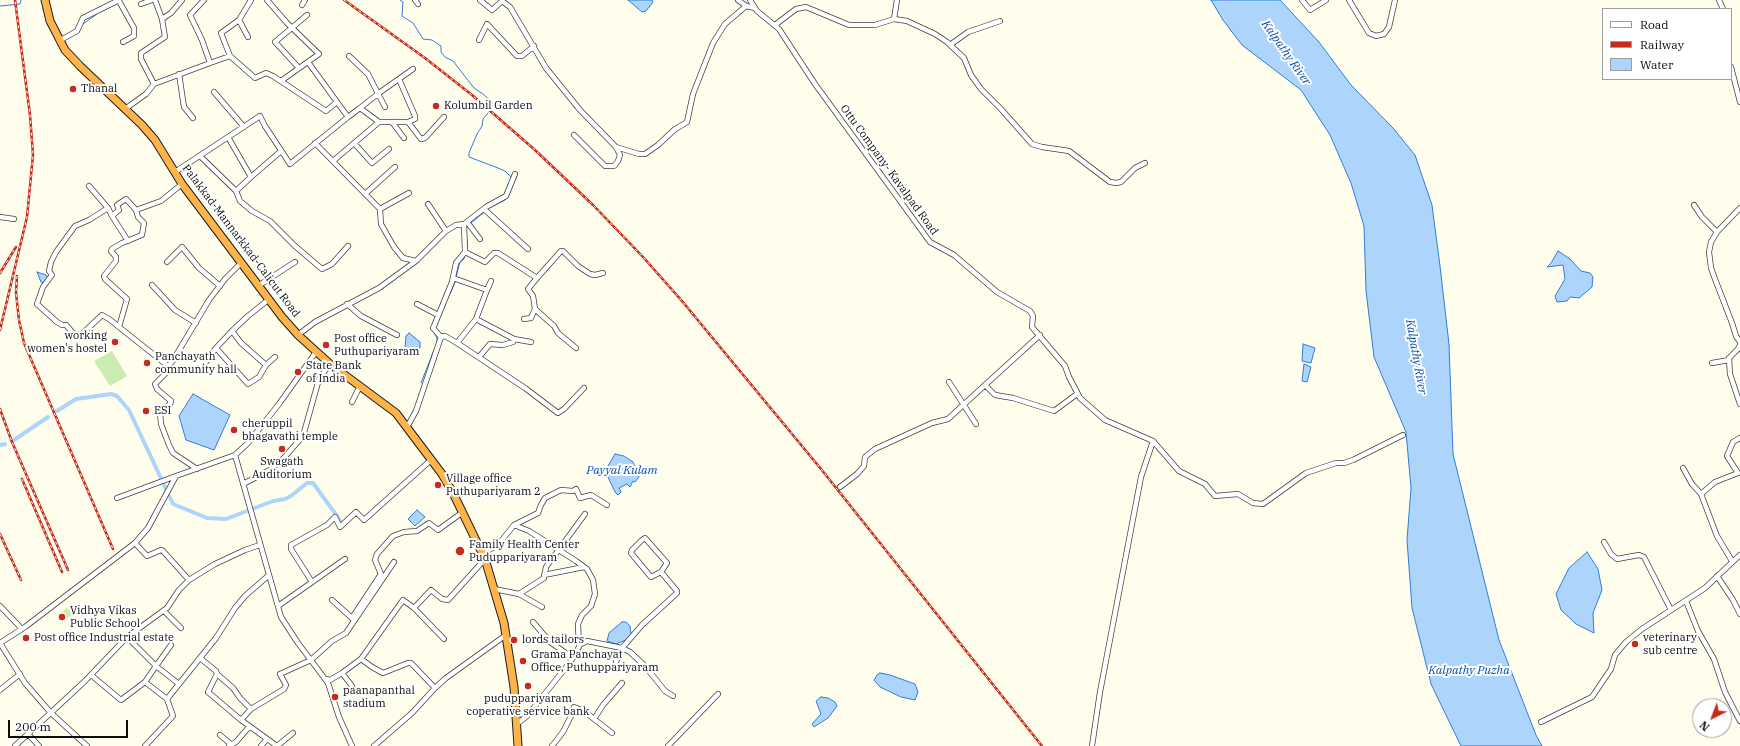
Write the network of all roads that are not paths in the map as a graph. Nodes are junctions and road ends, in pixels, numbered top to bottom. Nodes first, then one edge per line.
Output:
1 (152, 0) edge
2 (155, 0) edge
3 (182, 0) edge
4 (204, 0) edge
5 (251, 0) edge
6 (267, 0) edge
7 (305, 0) edge
8 (415, 0) edge
9 (480, 0) edge
10 (738, 0) edge
11 (750, 0) edge
12 (897, 0) edge
13 (1302, 0) edge
14 (1326, 0) edge
15 (1349, 0) edge
16 (1395, 0) edge
17 (119, 1) edge
18 (45, 2) edge
19 (141, 4) dead end
20 (418, 4) dead end
21 (302, 5) dead end
22 (746, 6) junction
23 (755, 8) junction
24 (307, 15) dead end
25 (162, 19) junction
26 (894, 19) junction
27 (239, 20) junction
28 (1000, 21) dead end
29 (775, 25) junction
30 (292, 27) junction
31 (248, 37) dead end
32 (479, 40) dead end
33 (59, 41) junction
34 (123, 42) dead end
35 (950, 45) junction
36 (534, 46) junction
37 (230, 56) junction
38 (349, 56) dead end
39 (308, 62) junction
40 (210, 63) junction
41 (298, 68) junction
42 (413, 69) dead end
43 (1732, 71) edge
44 (179, 74) junction
45 (399, 79) junction
46 (281, 81) junction
47 (154, 84) junction
48 (214, 92) dead end
49 (379, 93) junction
50 (337, 102) junction
51 (1740, 102) edge
52 (385, 107) dead end
53 (360, 108) junction
54 (125, 109) junction
55 (348, 117) junction
56 (444, 117) dead end
57 (193, 118) dead end
58 (379, 122) junction
59 (392, 122) junction
60 (408, 122) junction
61 (244, 127) junction
62 (574, 135) dead end
63 (228, 137) junction
64 (404, 138) dead end
65 (315, 143) junction
66 (354, 143) junction
67 (616, 147) junction
68 (389, 149) dead end
69 (281, 151) junction
70 (200, 156) junction
71 (333, 161) junction
72 (1145, 163) dead end
73 (395, 167) dead end
74 (175, 172) junction
75 (251, 177) junction
76 (514, 177) dead end
77 (182, 184) junction
78 (89, 186) dead end
79 (236, 191) junction
80 (410, 193) dead end
81 (365, 194) junction
82 (428, 204) dead end
83 (1694, 205) dead end
84 (108, 208) junction
85 (1740, 208) edge
86 (380, 209) junction
87 (484, 209) junction
88 (136, 210) junction
89 (112, 216) junction
90 (0, 217) edge
91 (14, 220) dead end
92 (466, 223) junction
93 (446, 231) junction
94 (1717, 232) junction
95 (480, 239) dead end
96 (128, 242) junction
97 (348, 246) dead end
98 (528, 250) dead end
99 (465, 252) junction
100 (416, 261) junction
101 (167, 262) dead end
102 (295, 262) dead end
103 (241, 263) junction
104 (603, 272) dead end
105 (453, 278) junction
106 (537, 278) junction
107 (491, 281) dead end
108 (152, 285) dead end
109 (220, 286) junction
110 (258, 286) junction
111 (487, 290) junction
112 (268, 300) junction
113 (347, 304) junction
114 (417, 304) dead end
115 (535, 309) junction
116 (438, 315) junction
117 (476, 319) junction
118 (524, 319) dead end
119 (196, 323) junction
120 (119, 327) junction
121 (232, 331) junction
122 (397, 334) dead end
123 (298, 335) junction
124 (1040, 335) junction
125 (441, 337) junction
126 (514, 339) junction
127 (531, 342) dead end
128 (457, 343) junction
129 (1740, 344) edge
130 (216, 348) junction
131 (576, 348) dead end
132 (316, 352) junction
133 (274, 357) dead end
134 (479, 357) junction
135 (1729, 358) junction
136 (206, 362) dead end
137 (1712, 363) dead end
138 (330, 364) junction
139 (266, 365) junction
140 (168, 366) junction
141 (949, 382) dead end
142 (985, 385) junction
143 (360, 386) junction
144 (584, 388) dead end
145 (1077, 394) junction
146 (352, 402) dead end
147 (964, 404) junction
148 (1740, 404) edge
149 (976, 424) dead end
150 (407, 427) junction
151 (1403, 435) dead end
152 (1740, 438) edge
153 (1153, 441) junction
154 (235, 455) junction
155 (432, 459) junction
156 (1683, 468) dead end
157 (197, 469) junction
158 (176, 476) junction
159 (243, 484) junction
160 (840, 487) dead end
161 (1701, 494) junction
162 (117, 498) dead end
163 (607, 505) dead end
164 (462, 512) junction
165 (585, 514) dead end
166 (514, 526) junction
167 (1604, 542) dead end
168 (135, 543) junction
169 (260, 545) junction
170 (558, 550) junction
171 (1740, 555) edge
172 (483, 556) junction
173 (345, 559) dead end
174 (1732, 561) junction
175 (394, 562) dead end
176 (584, 567) junction
177 (661, 572) junction
178 (269, 575) junction
179 (544, 575) junction
180 (1717, 576) junction
181 (189, 580) junction
182 (312, 582) junction
183 (494, 589) junction
184 (519, 594) junction
185 (332, 600) dead end
186 (1686, 601) junction
187 (0, 606) edge
188 (278, 606) junction
189 (542, 607) dead end
190 (414, 608) junction
191 (1671, 610) junction
192 (164, 611) junction
193 (1740, 614) edge
194 (353, 620) junction
195 (533, 622) dead end
196 (181, 628) dead end
197 (22, 629) junction
198 (506, 635) junction
199 (127, 637) junction
200 (444, 639) dead end
201 (0, 643) edge
202 (171, 645) dead end
203 (578, 645) junction
204 (622, 648) junction
205 (200, 658) junction
206 (573, 658) junction
207 (361, 659) junction
208 (311, 660) junction
209 (616, 662) dead end
210 (156, 666) junction
211 (342, 673) junction
212 (20, 674) junction
213 (217, 674) junction
214 (91, 675) junction
215 (326, 678) junction
216 (145, 682) junction
217 (622, 683) dead end
218 (179, 684) junction
219 (352, 686) dead end
220 (435, 688) junction
221 (0, 690) edge
222 (718, 694) dead end
223 (673, 696) dead end
224 (167, 699) junction
225 (251, 709) junction
226 (51, 713) junction
227 (594, 719) junction
228 (241, 720) junction
229 (1740, 721) edge
230 (1541, 722) dead end
231 (517, 724) junction
232 (249, 727) junction
233 (293, 733) dead end
234 (612, 733) dead end
235 (28, 734) junction
236 (220, 735) dead end
237 (267, 739) junction
238 (151, 741) junction
239 (230, 745) edge
240 (15, 746) edge
241 (39, 746) edge
242 (87, 746) edge
243 (145, 746) edge
244 (155, 746) edge
245 (261, 746) edge
246 (352, 746) edge
247 (374, 746) edge
248 (518, 746) edge
249 (552, 746) edge
250 (668, 746) edge
251 (1092, 746) edge

1 - 19 street
2 - 25 street
3 - 25 street
4 - 40 street
5 - 27 street
6 - 30 street
7 - 21 street
8 - 20 street
9 - 36 street
10 - 22 street
11 - 23 street, Ottu Company- Kavalpad Road
12 - 26 street
13 - 14 street
15 - 16 street
17 - 33 street
17 - 34 street
18 - 33 highway, Palakkad-Mannarkkad-Calicut Road
22 - 23 street
22 - 67 street
23 - 29 street, Ottu Company- Kavalpad Road
24 - 30 street
25 - 47 street
26 - 29 street
26 - 35 street
27 - 31 street
27 - 37 street
28 - 35 street
29 - 124 street, Ottu Company- Kavalpad Road
30 - 39 street
30 - 41 street
32 - 36 street
33 - 54 highway, Palakkad-Mannarkkad-Calicut Road
35 - 72 street
36 - 67 street
37 - 40 street
37 - 46 street
38 - 49 street
39 - 41 street
39 - 50 street
40 - 44 street
41 - 46 street
42 - 45 street
43 - 51 street
44 - 47 street
44 - 57 street
45 - 49 street
45 - 60 street
46 - 50 street
47 - 54 street
48 - 61 street
49 - 52 street
49 - 53 street
50 - 55 street
53 - 55 street
53 - 58 street
54 - 74 highway, Palakkad-Mannarkkad-Calicut Road
55 - 65 street
56 - 60 street
58 - 59 street
58 - 66 street
59 - 60 street
59 - 64 street
61 - 63 street
61 - 69 street
62 - 67 street
63 - 70 street
63 - 75 street
65 - 69 street
65 - 71 street
66 - 68 street
66 - 71 street
69 - 75 street
70 - 74 street
70 - 79 street
71 - 81 street
73 - 81 street
74 - 77 highway, Palakkad-Mannarkkad-Calicut Road
75 - 79 street
76 - 87 street
77 - 88 street
77 - 103 highway, Palakkad-Mannarkkad-Calicut Road
78 - 84 street
79 - 97 street
80 - 86 street
81 - 86 street
82 - 93 street
83 - 94 street
84 - 89 street
84 - 120 street
85 - 94 street
86 - 100 street
87 - 92 street
87 - 98 street
88 - 89 street
88 - 96 street
89 - 96 street
90 - 91 street
92 - 93 street
92 - 95 street
92 - 99 street
93 - 100 street
94 - 129 street
96 - 120 street
99 - 105 street
99 - 106 street
100 - 113 street
101 - 109 street
102 - 110 street
103 - 109 street
103 - 110 highway, Palakkad-Mannarkkad-Calicut Road
104 - 106 street
105 - 111 street
105 - 116 street
106 - 115 street
107 - 111 street
108 - 119 street
109 - 119 street
110 - 112 highway, Palakkad-Mannarkkad-Calicut Road
111 - 117 street
112 - 121 street
112 - 123 highway, Palakkad-Mannarkkad-Calicut Road
113 - 122 street
113 - 123 street
114 - 116 street
115 - 118 street
115 - 131 street
116 - 125 street
117 - 126 street
117 - 128 street
119 - 140 street
120 - 140 street
121 - 130 street
121 - 139 street
123 - 132 highway, Palakkad-Mannarkkad-Calicut Road
124 - 142 street
124 - 145 street, Ottu Company- Kavalpad Road
125 - 128 street
125 - 150 street
126 - 127 street
126 - 134 street
128 - 134 street
129 - 135 street
130 - 136 street
130 - 139 street
132 - 138 highway, Palakkad-Mannarkkad-Calicut Road
132 - 154 street
133 - 139 street
134 - 144 street
135 - 137 street
135 - 148 street
138 - 143 highway, Palakkad-Mannarkkad-Calicut Road
138 - 159 street
140 - 157 street
141 - 147 street
142 - 145 street
142 - 147 street
143 - 146 street
143 - 150 highway, Palakkad-Mannarkkad-Calicut Road
145 - 153 street, Ottu Company- Kavalpad Road
147 - 149 street
147 - 160 street
150 - 155 highway, Palakkad-Mannarkkad-Calicut Road
151 - 153 street
152 - 161 street
153 - 251 street
154 - 157 street
154 - 159 street
155 - 164 highway, Palakkad-Mannarkkad-Calicut Road
155 - 182 street
156 - 161 street
157 - 158 street
158 - 162 street
158 - 168 street
159 - 169 street
161 - 174 street
163 - 166 street
164 - 172 highway, Palakkad-Mannarkkad-Calicut Road
164 - 194 street
165 - 170 street
166 - 170 street
166 - 172 street
167 - 191 street
168 - 181 street
168 - 197 street
169 - 178 street
169 - 181 street
170 - 176 street
170 - 179 street
171 - 174 street
172 - 183 highway, Palakkad-Mannarkkad-Calicut Road
172 - 190 street
173 - 182 street
174 - 180 street
175 - 194 street
176 - 179 street
176 - 203 street
177 - 177 street
177 - 204 street
178 - 188 street
178 - 205 street
179 - 184 street
180 - 186 street
180 - 193 street
181 - 192 street
182 - 188 street
183 - 184 street
183 - 198 highway, Palakkad-Mannarkkad-Calicut Road
184 - 189 street
185 - 194 street
186 - 191 street
186 - 229 street
187 - 197 street
188 - 208 street
190 - 200 street
190 - 207 street
191 - 230 street
192 - 196 street
192 - 199 street
194 - 208 street
195 - 206 street
197 - 201 street
198 - 220 street
198 - 231 highway, Palakkad-Mannarkkad-Calicut Road
199 - 210 street
199 - 214 street
201 - 212 street
202 - 210 street
203 - 204 street
203 - 206 street
204 - 209 street
204 - 223 street
205 - 213 street
205 - 218 street
206 - 231 street
207 - 211 street
207 - 220 street
208 - 215 street
208 - 225 street
210 - 216 street
210 - 218 street
211 - 215 street
211 - 219 street
212 - 221 street
212 - 226 street
213 - 225 street
213 - 228 street
214 - 216 street
214 - 226 street
215 - 246 street
216 - 224 street
217 - 227 street
218 - 224 street
220 - 247 street
222 - 250 street
224 - 238 street
225 - 228 street
226 - 235 street
226 - 242 street
227 - 234 street
227 - 249 street
228 - 232 street
231 - 248 highway, Palakkad-Mannarkkad-Calicut Road
232 - 237 street
232 - 239 street
233 - 237 street
235 - 240 street
235 - 241 street
236 - 239 street
237 - 245 street
238 - 243 street
238 - 244 street

